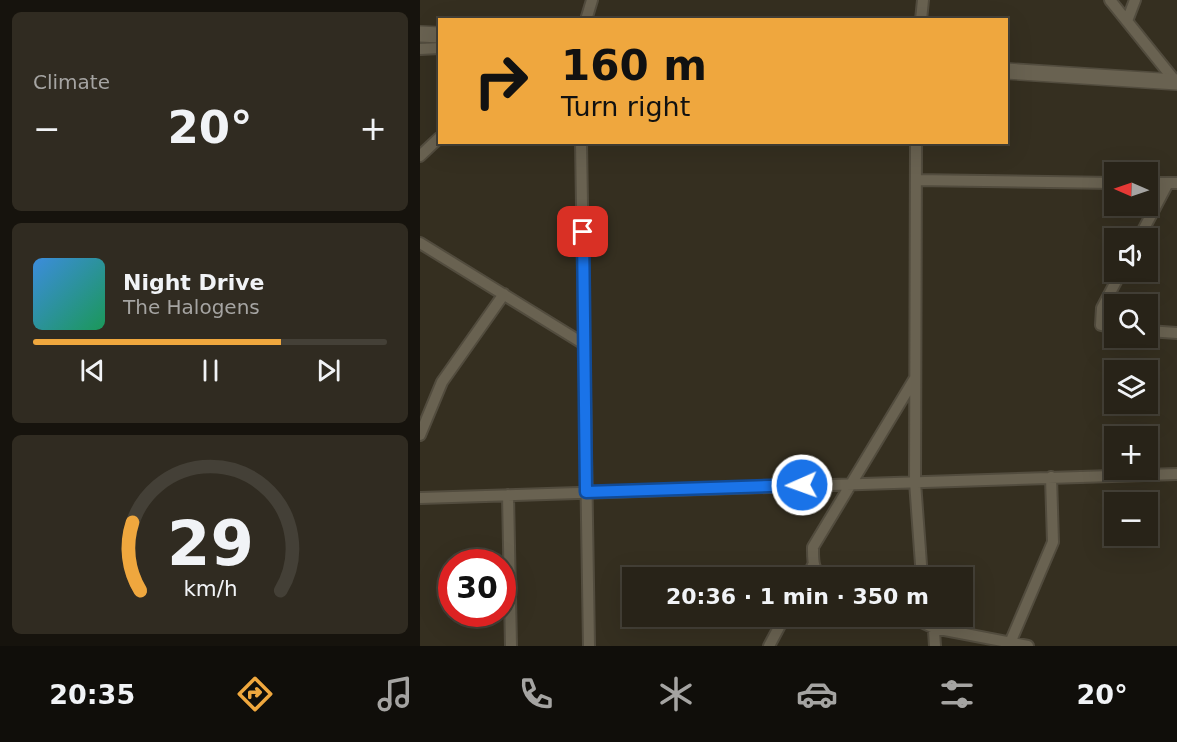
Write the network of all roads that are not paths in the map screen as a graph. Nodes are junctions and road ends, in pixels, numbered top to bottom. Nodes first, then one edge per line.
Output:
1 (592, 0) edge
2 (923, 0) edge
3 (1110, 0) edge
4 (1135, 0) edge
5 (587, 18) edge
6 (921, 18) edge
7 (1127, 21) junction
8 (420, 34) edge
9 (438, 35) edge
10 (438, 48) edge
11 (420, 49) edge
12 (1008, 71) edge
13 (1176, 82) edge
14 (438, 139) edge
15 (581, 144) edge
16 (916, 144) edge
17 (420, 156) edge
18 (916, 180) junction
19 (1104, 183) edge
20 (1173, 183) edge
21 (1145, 228) edge
22 (420, 243) edge
23 (504, 294) junction
24 (1104, 308) edge
25 (1104, 326) edge
26 (1158, 332) edge
27 (1177, 333) edge
28 (584, 344) junction
29 (915, 378) junction
30 (420, 435) edge
31 (1177, 474) edge
32 (1051, 477) junction
33 (915, 482) junction
34 (850, 484) junction
35 (586, 492) junction
36 (508, 495) junction
37 (420, 498) edge
38 (813, 565) edge
39 (921, 567) edge
40 (780, 627) edge
41 (934, 628) joint
42 (1010, 643) junction
43 (511, 646) edge
44 (589, 646) edge
45 (770, 646) edge
46 (934, 646) edge
47 (1028, 646) edge

1 - 5 street
2 - 6 street
3 - 7 street
4 - 7 street
7 - 13 street
8 - 9 street
10 - 11 street
12 - 13 street
14 - 17 street
15 - 28 street
16 - 18 street
18 - 19 street
18 - 29 street
20 - 21 street
22 - 23 street
23 - 28 street
23 - 30 street
24 - 25 street
26 - 27 street
28 - 35 street
29 - 33 street
29 - 34 street
31 - 32 street
32 - 33 street
32 - 42 street
33 - 34 street
33 - 39 street
34 - 35 street
34 - 38 street
35 - 36 street
35 - 44 street
36 - 37 street
36 - 43 street
40 - 45 street
41 - 42 street
41 - 46 street
42 - 47 street

